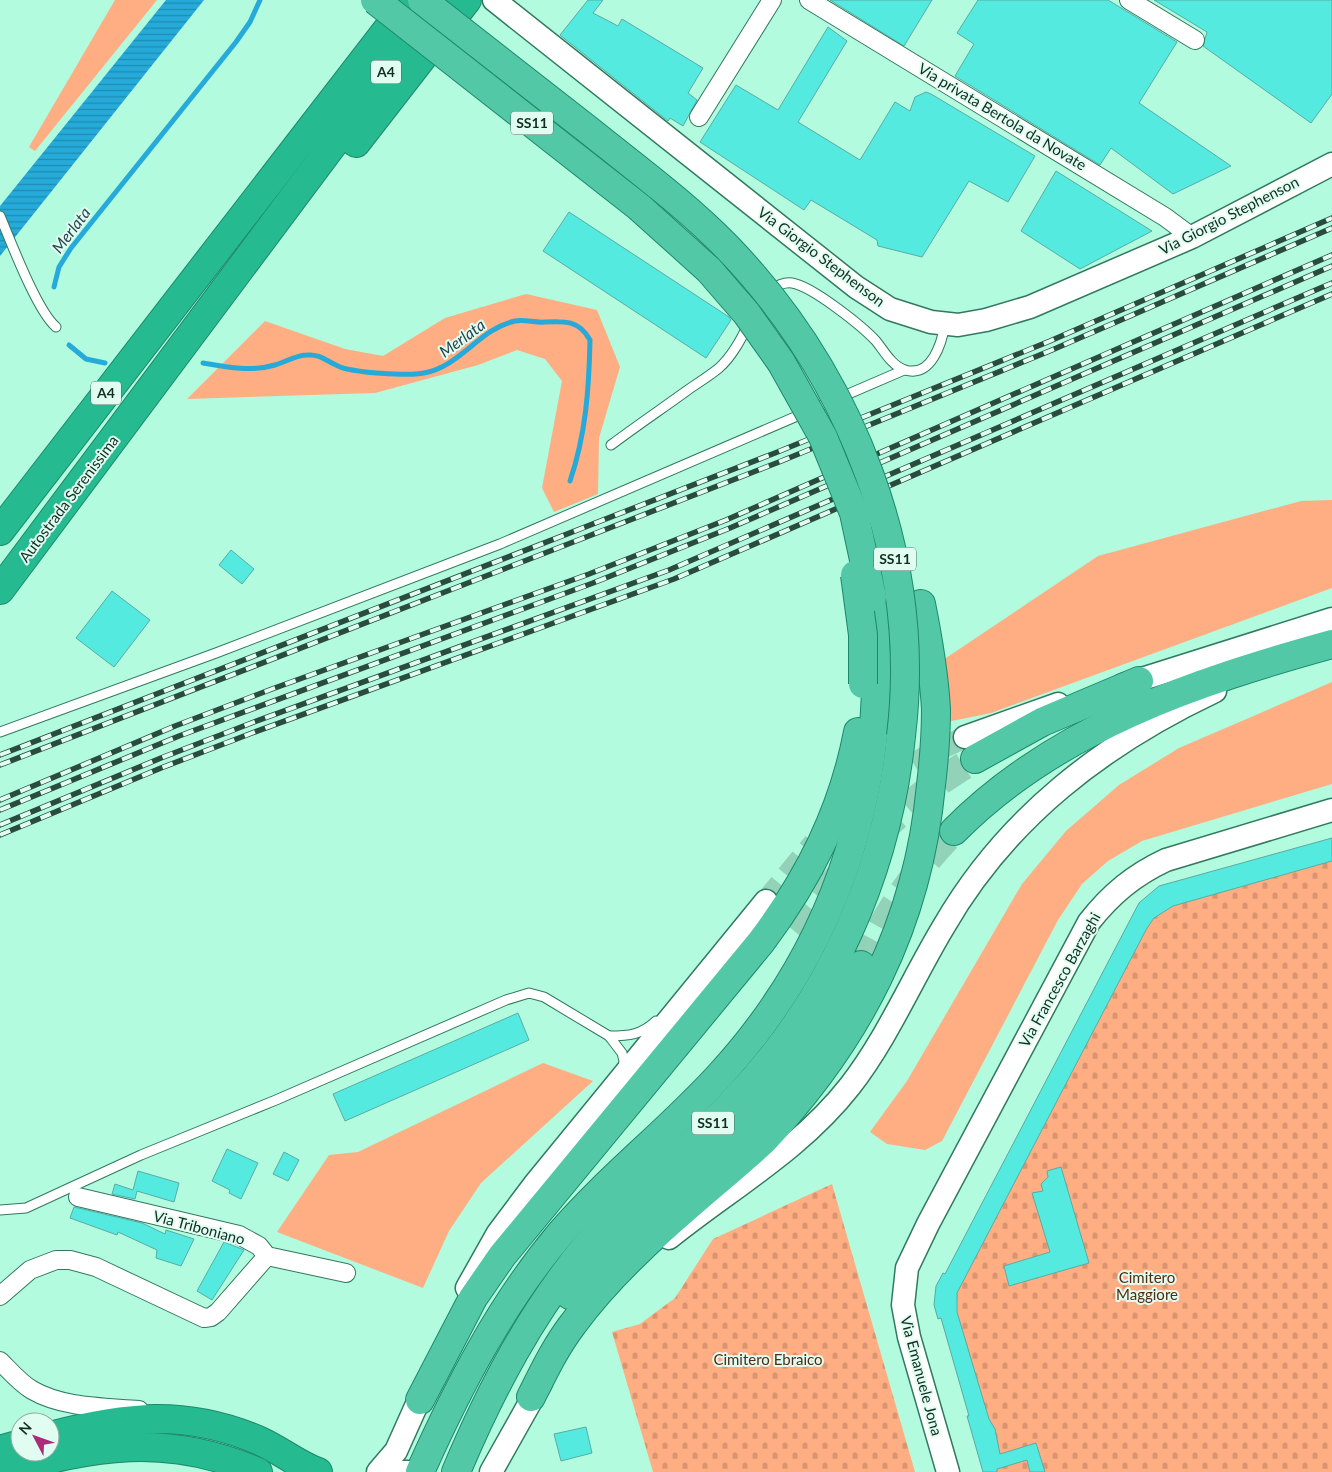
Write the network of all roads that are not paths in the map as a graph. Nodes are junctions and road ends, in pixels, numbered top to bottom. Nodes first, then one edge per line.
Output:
1 (376, 0) edge
2 (409, 0) edge
3 (422, 0) edge
4 (441, 0) edge
5 (467, 0) edge
6 (494, 0) edge
7 (772, 0) edge
8 (809, 0) edge
9 (1129, 0) edge
10 (1196, 40) dead end
11 (699, 117) dead end
12 (1332, 164) edge
13 (0, 216) edge
14 (1192, 237) junction
15 (946, 324) junction
16 (56, 327) dead end
17 (904, 370) junction
18 (832, 393) junction
19 (807, 405) junction
20 (137, 408) junction
21 (610, 445) dead end
22 (0, 531) edge
23 (0, 590) edge
24 (1332, 619) edge
25 (1332, 644) edge
26 (1139, 681) joint
27 (0, 732) edge
28 (970, 748) tunnel mouth
29 (1332, 810) edge
30 (954, 831) tunnel mouth
31 (766, 901) tunnel mouth
32 (793, 930) tunnel mouth
33 (861, 965) tunnel mouth
34 (709, 970) junction
35 (609, 1036) junction
36 (617, 1080) junction
37 (956, 1171) joint
38 (78, 1197) dead end
39 (0, 1210) edge
40 (267, 1256) junction
41 (346, 1273) dead end
42 (0, 1296) edge
43 (0, 1361) edge
44 (531, 1397) junction
45 (420, 1400) junction
46 (198, 1422) junction
47 (60, 1434) edge
48 (435, 1438) junction
49 (1, 1472) edge
50 (258, 1472) edge
51 (318, 1472) edge
52 (397, 1472) edge
53 (456, 1472) edge
54 (464, 1472) edge
55 (491, 1472) edge
56 (948, 1472) edge

1 - 19 highway, SS11, bridge
2 - 22 highway, A4
3 - 18 highway, SS11, bridge
4 - 20 highway, A4
5 - 20 highway
6 - 15 street, Via Giorgio Stephenson
7 - 11 street
8 - 14 street, Via privata Bertola da Novate
9 - 10 street
12 - 14 street, Via Giorgio Stephenson
13 - 16 lane
14 - 15 street, Via Giorgio Stephenson
15 - 17 lane
17 - 21 lane
17 - 27 lane
18 - 44 highway, bridge
18 - 53 highway, SS11, bridge
19 - 45 highway, bridge
19 - 48 highway, SS11, bridge
20 - 23 highway, Autostrada Serenissima / A4
24 - 26 street
25 - 30 highway
25 - 44 street
26 - 28 highway
29 - 37 street, Via Francesco Barzaghi
31 - 34 street
32 - 48 highway
33 - 54 highway
34 - 35 lane
34 - 36 street
35 - 36 lane
35 - 39 lane
36 - 45 street
37 - 56 street, Via Emanuele Jona
38 - 40 street, Via Triboniano
40 - 41 street, Via Triboniano
40 - 42 street
43 - 46 street
44 - 55 street
45 - 52 street
46 - 47 highway
46 - 51 highway
48 - 52 highway, SS11
49 - 50 highway

